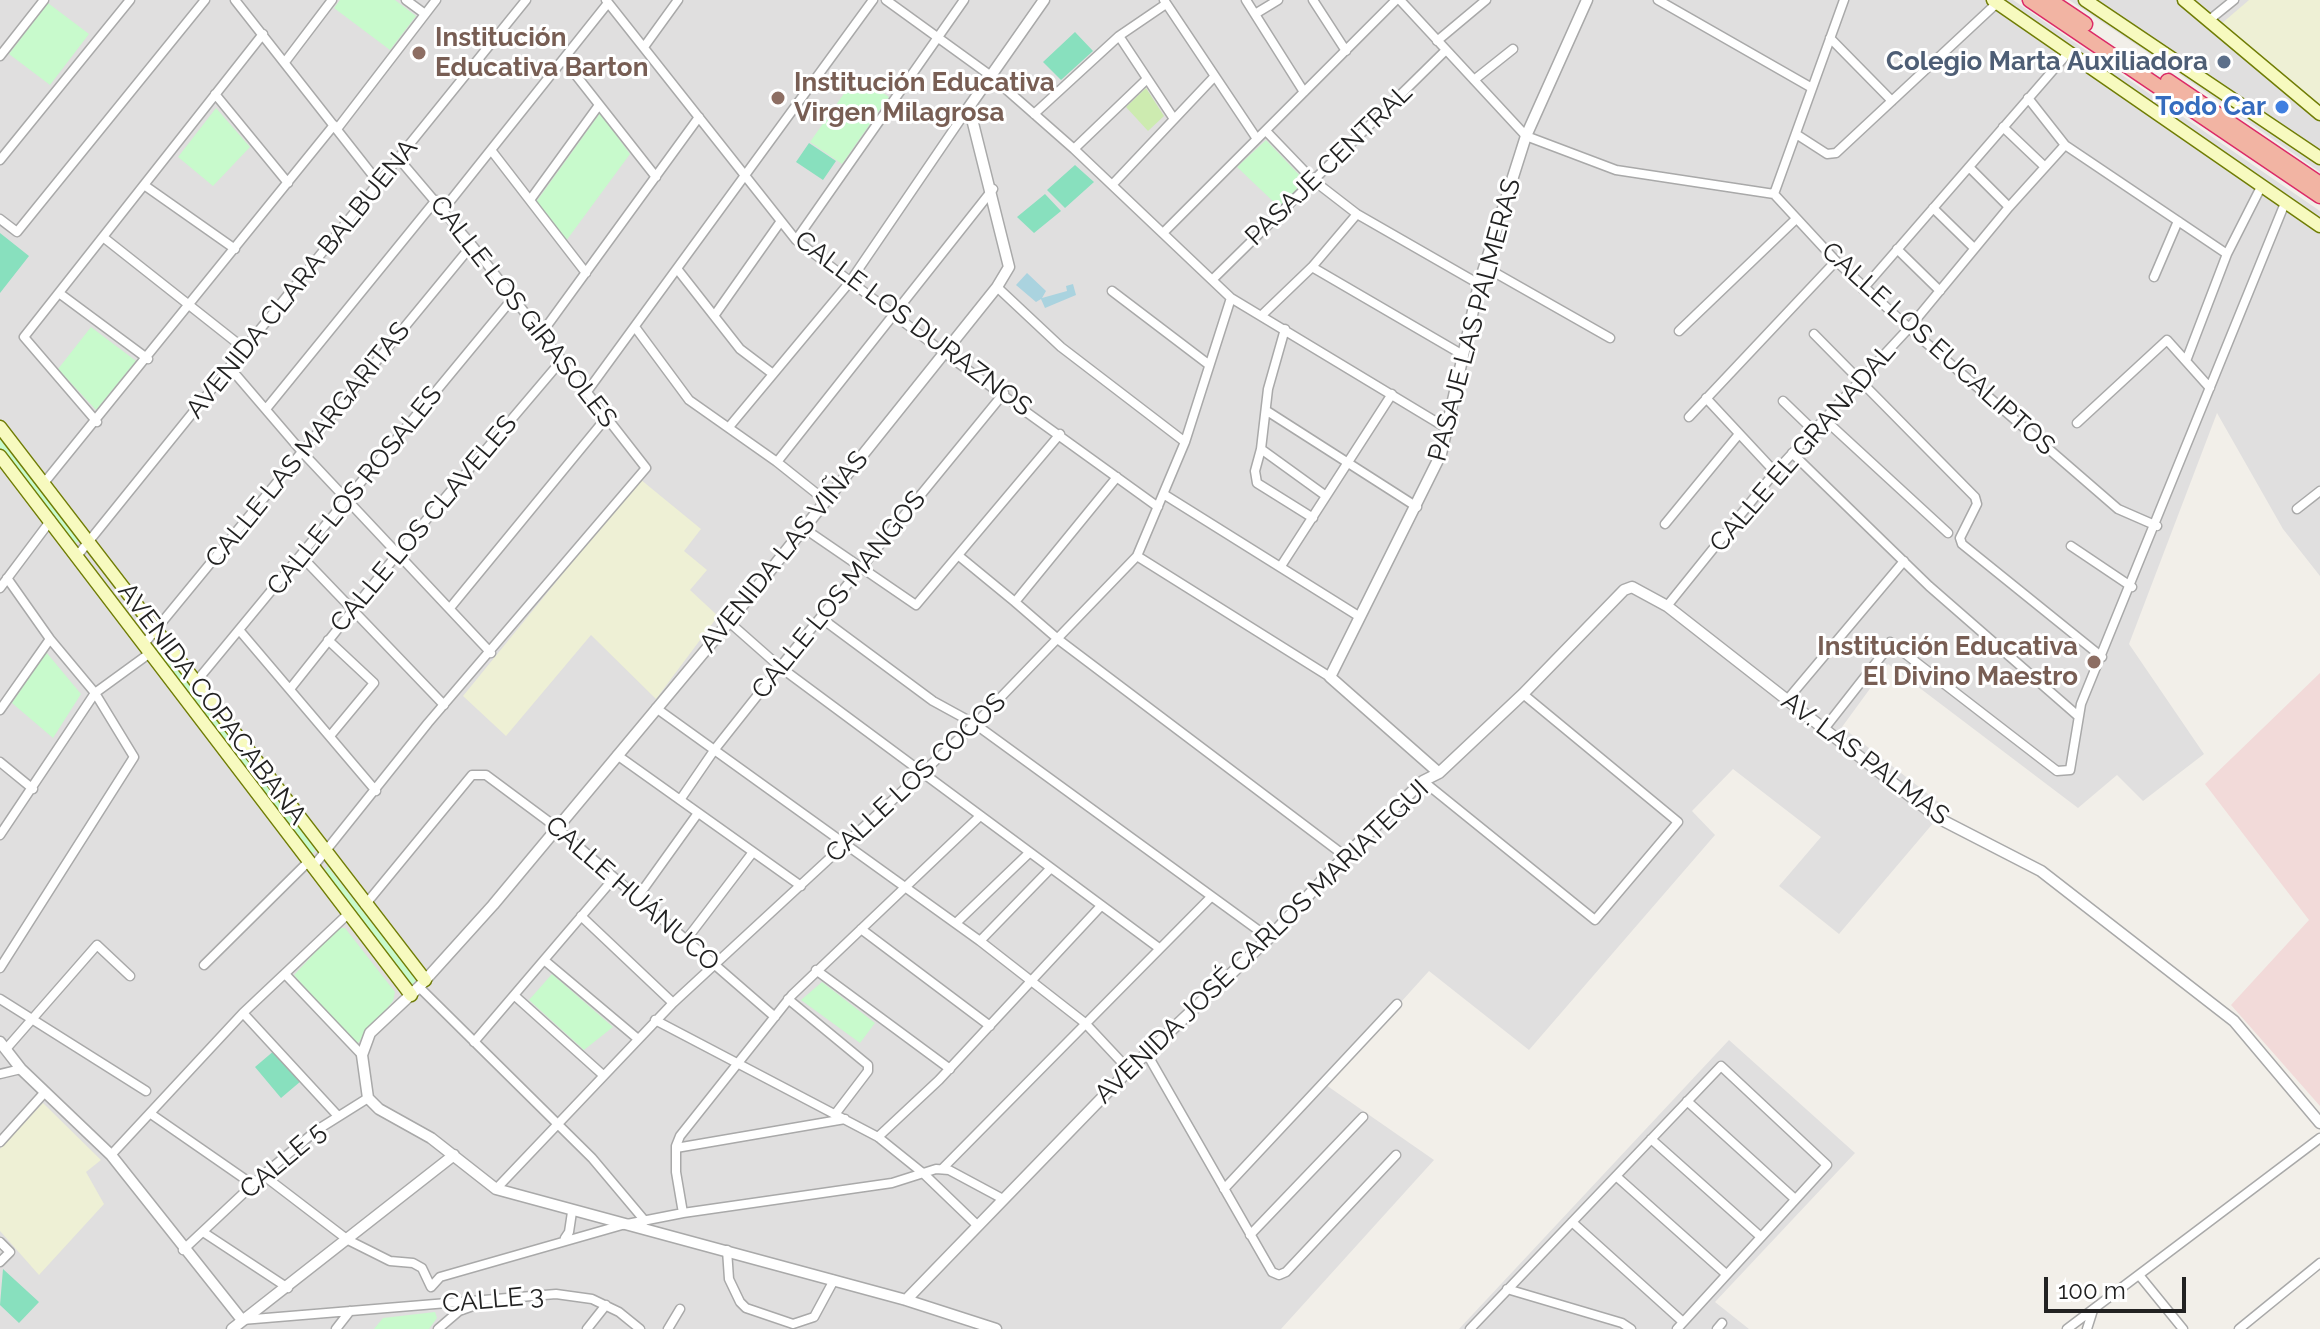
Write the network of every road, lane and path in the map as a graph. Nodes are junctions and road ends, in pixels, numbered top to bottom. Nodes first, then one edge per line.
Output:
1 (44, 0) edge
2 (130, 0) edge
3 (205, 0) edge
4 (235, 0) edge
5 (250, 0) edge
6 (332, 0) edge
7 (406, 0) edge
8 (436, 0) edge
9 (509, 0) edge
10 (526, 0) edge
11 (678, 0) edge
12 (873, 0) edge
13 (886, 0) edge
14 (964, 0) edge
15 (1044, 0) edge
16 (1246, 0) edge
17 (1278, 0) edge
18 (1313, 0) edge
19 (1486, 0) edge
20 (1587, 0) edge
21 (1658, 0) edge
22 (1844, 0) edge
23 (2030, 0) edge
24 (2049, 0) edge
25 (2085, 0) edge
26 (2184, 0) edge
27 (2234, 0) edge
28 (1995, 1) edge
29 (607, 2) edge
30 (1165, 2) edge
31 (1404, 2) edge
32 (519, 8) junction
33 (243, 10) junction
34 (425, 14) junction
35 (1255, 14) junction
36 (2208, 21) junction
37 (263, 34) junction
38 (1119, 36) junction
39 (938, 38) junction
40 (1830, 38) junction
41 (1437, 41) junction
42 (644, 47) junction
43 (1513, 49) dead end
44 (1446, 50) junction
45 (1346, 51) junction
46 (2068, 53) junction
47 (0, 56) edge
48 (564, 60) junction
49 (285, 62) junction
50 (991, 76) junction
51 (1214, 77) junction
52 (1147, 79) junction
53 (1474, 80) junction
54 (1812, 88) junction
55 (1304, 92) junction
56 (215, 94) junction
57 (2028, 98) junction
58 (1892, 101) junction
59 (599, 105) junction
60 (969, 107) junction
61 (1034, 114) junction
62 (2320, 114) edge
63 (699, 117) junction
64 (1174, 119) junction
65 (336, 127) junction
66 (2003, 127) junction
67 (1266, 131) junction
68 (1796, 134) junction
69 (1526, 136) junction
70 (1257, 139) junction
71 (2065, 145) junction
72 (1074, 149) junction
73 (491, 150) junction
74 (2320, 158) edge
75 (399, 159) junction
76 (0, 160) edge
77 (2044, 166) junction
78 (1969, 167) junction
79 (745, 174) junction
80 (656, 177) junction
81 (1313, 180) junction
82 (378, 182) junction
83 (288, 183) junction
84 (2320, 184) edge
85 (144, 185) junction
86 (1112, 185) junction
87 (2261, 187) junction
88 (993, 189) junction
89 (1774, 194) junction
90 (2320, 196) edge
91 (436, 200) junction
92 (530, 200) junction
93 (2285, 203) junction
94 (2009, 207) junction
95 (1933, 208) junction
96 (443, 210) junction
97 (1357, 214) junction
98 (0, 219) edge
99 (1796, 219) junction
100 (781, 221) junction
101 (2178, 221) junction
102 (2320, 226) edge
103 (1163, 233) junction
104 (103, 237) junction
105 (796, 240) junction
106 (472, 245) junction
107 (1974, 248) junction
108 (235, 249) junction
109 (1897, 249) junction
110 (2227, 254) junction
111 (1836, 261) junction
112 (1312, 267) junction
113 (1485, 267) junction
114 (678, 270) junction
115 (586, 273) junction
116 (2154, 277) dead end
117 (1212, 280) junction
118 (849, 283) junction
119 (1479, 284) junction
120 (997, 287) junction
121 (1863, 289) junction
122 (1112, 291) dead end
123 (1940, 291) junction
124 (59, 293) junction
125 (513, 298) junction
126 (1231, 298) junction
127 (190, 306) junction
128 (1262, 315) junction
129 (714, 316) junction
130 (896, 316) junction
131 (635, 327) junction
132 (1909, 328) junction
133 (1285, 329) junction
134 (1679, 331) dead end
135 (541, 334) junction
136 (1814, 334) dead end
137 (1610, 338) dead end
138 (246, 350) junction
139 (943, 352) junction
140 (1463, 355) junction
141 (148, 359) junction
142 (561, 361) junction
143 (2186, 361) junction
144 (1208, 364) junction
145 (231, 369) junction
146 (773, 374) junction
147 (1858, 380) junction
148 (2210, 388) junction
149 (586, 393) junction
150 (1004, 393) junction
151 (1392, 394) junction
152 (1706, 398) junction
153 (1783, 401) dead end
154 (266, 409) junction
155 (1267, 411) junction
156 (1689, 417) dead end
157 (606, 418) junction
158 (1823, 418) junction
159 (97, 422) junction
160 (2077, 423) dead end
161 (0, 427) edge
162 (729, 427) junction
163 (1448, 429) junction
164 (1812, 429) junction
165 (1060, 434) junction
166 (1739, 434) junction
167 (1185, 442) junction
168 (1261, 449) junction
169 (303, 453) junction
170 (1792, 453) junction
171 (0, 456) edge
172 (777, 462) junction
173 (1348, 462) junction
174 (1775, 472) junction
175 (1117, 477) junction
176 (44, 483) junction
177 (2320, 491) edge
178 (1165, 495) junction
179 (1326, 496) junction
180 (826, 501) junction
181 (348, 502) junction
182 (1158, 507) junction
183 (1417, 507) junction
184 (2297, 509) dead end
185 (1313, 518) junction
186 (51, 520) junction
187 (1665, 524) dead end
188 (2157, 526) junction
189 (805, 529) junction
190 (1948, 533) dead end
191 (88, 541) junction
192 (2071, 546) dead end
193 (399, 552) junction
194 (77, 556) junction
195 (959, 556) junction
196 (1137, 556) junction
197 (302, 557) junction
198 (1904, 561) junction
199 (1281, 566) junction
200 (859, 568) junction
201 (7, 578) junction
202 (2132, 587) junction
203 (0, 588) edge
204 (1624, 590) joint
205 (1015, 602) junction
206 (1667, 606) junction
207 (354, 608) junction
208 (450, 608) junction
209 (1360, 617) junction
210 (821, 618) junction
211 (729, 622) junction
212 (155, 630) junction
213 (240, 631) junction
214 (50, 639) junction
215 (328, 640) junction
216 (1059, 640) junction
217 (147, 648) junction
218 (491, 653) junction
219 (2102, 657) junction
220 (780, 667) junction
221 (1330, 677) junction
222 (195, 683) junction
223 (290, 689) junction
224 (95, 693) junction
225 (1523, 694) junction
226 (1787, 700) junction
227 (444, 705) junction
228 (656, 708) junction
229 (0, 710) edge
230 (2078, 716) junction
231 (975, 724) junction
232 (1824, 729) junction
233 (330, 736) junction
234 (715, 749) junction
235 (617, 755) junction
236 (0, 762) edge
237 (920, 773) junction
238 (1439, 773) junction
239 (1423, 781) junction
240 (33, 789) junction
241 (376, 791) junction
242 (680, 800) junction
243 (698, 813) junction
244 (979, 817) junction
245 (556, 827) junction
246 (0, 835) edge
247 (845, 844) junction
248 (325, 851) junction
249 (753, 852) junction
250 (1029, 853) junction
251 (1345, 856) junction
252 (310, 865) junction
253 (1050, 869) junction
254 (614, 878) junction
255 (801, 886) junction
256 (907, 887) junction
257 (1211, 897) junction
258 (637, 898) junction
259 (365, 905) junction
260 (1100, 907) junction
261 (348, 914) junction
262 (581, 916) junction
263 (956, 923) junction
264 (861, 929) junction
265 (1269, 938) junction
266 (686, 940) junction
267 (980, 941) junction
268 (1159, 948) junction
269 (544, 960) junction
270 (204, 965) dead end
271 (713, 965) junction
272 (0, 968) edge
273 (816, 970) junction
274 (285, 974) junction
275 (130, 976) dead end
276 (1029, 982) junction
277 (418, 988) junction
278 (515, 996) junction
279 (0, 999) edge
280 (788, 999) junction
281 (673, 1003) junction
282 (1397, 1004) dead end
283 (243, 1013) junction
284 (775, 1017) junction
285 (32, 1019) junction
286 (655, 1020) junction
287 (1085, 1023) junction
288 (990, 1026) junction
289 (638, 1039) junction
290 (474, 1042) junction
291 (3, 1045) edge
292 (1147, 1054) junction
293 (362, 1055) junction
294 (736, 1066) junction
295 (21, 1069) junction
296 (950, 1069) junction
297 (1129, 1070) junction
298 (0, 1074) edge
299 (603, 1075) junction
300 (146, 1091) dead end
301 (45, 1092) junction
302 (368, 1098) junction
303 (1687, 1101) junction
304 (836, 1113) junction
305 (151, 1114) junction
306 (338, 1116) junction
307 (1363, 1117) dead end
308 (846, 1119) junction
309 (557, 1123) junction
310 (2320, 1123) edge
311 (878, 1137) junction
312 (2320, 1138) edge
313 (1651, 1139) junction
314 (0, 1142) edge
315 (676, 1148) junction
316 (111, 1155) junction
317 (454, 1155) junction
318 (1396, 1155) dead end
319 (942, 1169) junction
320 (924, 1174) junction
321 (263, 1175) junction
322 (1616, 1176) junction
323 (252, 1184) junction
324 (496, 1189) junction
325 (1224, 1189) junction
326 (1003, 1199) junction
327 (1795, 1199) junction
328 (572, 1212) junction
329 (683, 1213) junction
330 (645, 1221) junction
331 (1572, 1222) junction
332 (622, 1225) junction
333 (977, 1225) junction
334 (203, 1232) junction
335 (1250, 1235) junction
336 (1761, 1237) junction
337 (564, 1239) junction
338 (348, 1240) junction
339 (0, 1242) edge
340 (183, 1250) junction
341 (727, 1250) junction
342 (0, 1262) edge
343 (2320, 1263) edge
344 (1726, 1274) junction
345 (2139, 1275) junction
346 (834, 1280) junction
347 (431, 1287) junction
348 (288, 1288) junction
349 (1507, 1289) junction
350 (906, 1300) junction
351 (482, 1303) junction
352 (606, 1305) junction
353 (436, 1306) junction
354 (680, 1309) dead end
355 (2093, 1310) junction
356 (350, 1311) junction
357 (246, 1320) junction
358 (445, 1320) junction
359 (1680, 1325) edge
360 (232, 1329) edge
361 (260, 1329) edge
362 (336, 1329) edge
363 (438, 1329) edge
364 (587, 1329) edge
365 (640, 1329) edge
366 (668, 1329) edge
367 (996, 1329) edge
368 (1470, 1329) edge
369 (1631, 1329) edge
370 (2067, 1329) edge
371 (2087, 1329) edge
372 (2183, 1329) edge
373 (2239, 1329) edge

1 - 47 street
2 - 76 street
3 - 98 street
4 - 33 street
5 - 33 street
6 - 49 street
7 - 34 street
8 - 34 street
9 - 32 street
10 - 32 street, AVENIDA CLARA BALBUENA
11 - 42 street
12 - 79 street
13 - 39 street
14 - 39 street
15 - 50 street
16 - 35 street
17 - 35 street
18 - 45 street
19 - 41 street
20 - 69 street, PASAJE LAS PALMERAS
21 - 54 street
22 - 40 street
23 - 90 highway
24 - 84 highway
25 - 74 main road
26 - 36 main road
27 - 36 street
28 - 46 main road
28 - 58 street
29 - 42 street, CALLE LOS DURAZNOS
29 - 48 street
30 - 38 street
30 - 51 street
31 - 41 street
31 - 45 street
32 - 75 street, AVENIDA CLARA BALBUENA
33 - 37 street
34 - 65 street
35 - 55 street
36 - 62 main road
37 - 49 street
37 - 56 street
38 - 52 street
38 - 61 street
39 - 50 street
39 - 105 street
40 - 54 street
40 - 58 street
41 - 44 street
42 - 63 street, CALLE LOS DURAZNOS
43 - 53 street
44 - 53 street
44 - 81 street, PASAJE CENTRAL
45 - 55 street
46 - 57 street
46 - 87 main road
48 - 59 street
48 - 73 street
49 - 65 street
50 - 60 street
50 - 61 street
51 - 64 street
51 - 70 street
52 - 64 street
52 - 72 street
53 - 69 street
54 - 68 street
55 - 67 street
56 - 83 street
56 - 85 street
57 - 66 street
57 - 71 street
58 - 68 street
59 - 80 street
59 - 92 street
60 - 88 street, AVENIDA LAS VIÑAS
60 - 118 street
61 - 72 street
63 - 79 street, CALLE LOS DURAZNOS
63 - 80 street
64 - 86 street
65 - 82 street
65 - 83 street
66 - 77 street
66 - 78 street
67 - 70 street
67 - 81 street
68 - 89 street
69 - 89 street
69 - 113 street, PASAJE LAS PALMERAS
70 - 103 street
71 - 77 street, CALLE EL GRANADAL
71 - 101 street
72 - 86 street
73 - 92 street
73 - 96 street
75 - 82 street, AVENIDA CLARA BALBUENA
75 - 91 street, CALLE LOS GIRASOLES
77 - 94 street, CALLE EL GRANADAL
78 - 94 street
78 - 95 street
79 - 100 street, CALLE LOS DURAZNOS
79 - 114 street
80 - 115 street
81 - 97 street
81 - 117 street, PASAJE CENTRAL
82 - 138 street, AVENIDA CLARA BALBUENA
83 - 108 street
85 - 104 street
85 - 108 street
86 - 103 street
87 - 93 main road
87 - 110 street
88 - 120 street, AVENIDA LAS VIÑAS
88 - 130 street
89 - 99 street, CALLE LOS EUCALIPTOS
91 - 96 street, CALLE LOS GIRASOLES
91 - 154 street
92 - 115 street
93 - 102 main road
93 - 148 street
94 - 107 street, CALLE EL GRANADAL
95 - 107 street
95 - 109 street
96 - 106 street, CALLE LOS GIRASOLES
97 - 112 street
97 - 119 street
99 - 111 street, CALLE LOS EUCALIPTOS
99 - 134 street
100 - 105 street, CALLE LOS DURAZNOS
100 - 129 street
101 - 110 street
101 - 116 street
103 - 117 street
104 - 124 street
104 - 127 street
105 - 118 street, CALLE LOS DURAZNOS
106 - 125 street, CALLE LOS GIRASOLES
106 - 169 street, CALLE LAS MARGARITAS
107 - 123 street, CALLE EL GRANADAL
108 - 127 street
109 - 121 street
109 - 123 street
110 - 143 street
111 - 121 street, CALLE LOS EUCALIPTOS
111 - 152 street
112 - 128 street
112 - 140 street
113 - 119 street, PASAJE LAS PALMERAS
113 - 137 street
114 - 129 street
114 - 131 street
115 - 135 street
117 - 126 street
118 - 130 street, CALLE LOS DURAZNOS
118 - 146 street
119 - 140 street, PASAJE LAS PALMERAS
120 - 139 street, AVENIDA LAS VIÑAS
120 - 167 street
121 - 132 street, CALLE LOS EUCALIPTOS
122 - 144 street
123 - 132 street, CALLE EL GRANADAL
124 - 141 street
124 - 159 street
125 - 135 street, CALLE LOS GIRASOLES
125 - 181 street, CALLE LOS ROSALES
126 - 128 street
126 - 144 street, CALLE LOS COCOS
127 - 138 street
127 - 141 street
128 - 133 street
129 - 146 street
130 - 139 street, CALLE LOS DURAZNOS
130 - 172 street
131 - 149 street
131 - 162 street
132 - 147 street, CALLE EL GRANADAL
132 - 188 street, CALLE LOS EUCALIPTOS
133 - 151 street
133 - 155 street
135 - 142 street, CALLE LOS GIRASOLES
136 - 147 street
138 - 145 street, AVENIDA CLARA BALBUENA
139 - 150 street, CALLE LOS DURAZNOS
139 - 180 street, AVENIDA LAS VIÑAS
140 - 163 street, PASAJE LAS PALMERAS
141 - 159 street
142 - 149 street, CALLE LOS GIRASOLES
142 - 193 street, CALLE LOS CLAVELES
143 - 148 street
143 - 160 street
144 - 167 street, CALLE LOS COCOS
145 - 154 street
145 - 191 street, AVENIDA CLARA BALBUENA
146 - 162 street
147 - 158 street, CALLE EL GRANADAL
147 - 219 street
148 - 188 street
149 - 157 street, CALLE LOS GIRASOLES
150 - 165 street, CALLE LOS DURAZNOS
150 - 200 street, CALLE LOS MANGOS
151 - 163 street
151 - 173 street
152 - 156 street
152 - 166 street
153 - 164 street
154 - 169 street
155 - 168 street
155 - 173 street
157 - 208 street
157 - 218 street, CALLE LOS GIRASOLES
158 - 164 street, CALLE EL GRANADAL
158 - 190 street
159 - 176 street
161 - 176 main road, AVENIDA COPACABANA
162 - 172 street
163 - 183 street, PASAJE LAS PALMERAS
164 - 170 street, CALLE EL GRANADAL
165 - 175 street, CALLE LOS DURAZNOS
165 - 195 street
166 - 174 street
166 - 187 street
167 - 178 street, CALLE LOS COCOS
168 - 179 street
168 - 185 street
169 - 181 street
169 - 212 street, CALLE LAS MARGARITAS
170 - 174 street, CALLE EL GRANADAL
170 - 198 street
171 - 186 main road, AVENIDA COPACABANA
172 - 180 street
173 - 179 street
173 - 183 street
174 - 206 street, CALLE EL GRANADAL
175 - 182 street, CALLE LOS DURAZNOS
175 - 205 street
176 - 191 main road, AVENIDA COPACABANA
177 - 184 street
178 - 182 street, CALLE LOS COCOS
178 - 199 street
179 - 185 street
180 - 189 street, AVENIDA LAS VIÑAS
181 - 193 street
181 - 197 street, CALLE LOS ROSALES
182 - 196 street, CALLE LOS COCOS
183 - 209 street, PASAJE LAS PALMERAS
185 - 199 street
186 - 194 main road, AVENIDA COPACABANA
186 - 201 street
188 - 202 street
189 - 200 street
189 - 211 street, AVENIDA LAS VIÑAS
191 - 194 street, AVENIDA CLARA BALBUENA
191 - 212 main road, AVENIDA COPACABANA
192 - 202 street
193 - 207 street, CALLE LOS CLAVELES
193 - 208 street
194 - 217 main road, AVENIDA COPACABANA
195 - 200 street
195 - 205 street
196 - 216 street, CALLE LOS COCOS
196 - 221 street
197 - 207 street
197 - 213 street, CALLE LOS ROSALES
198 - 226 street
198 - 230 street
199 - 209 street
200 - 210 street, CALLE LOS MANGOS
201 - 203 street
201 - 214 street
202 - 219 street
204 - 206 street, AV. LAS PALMAS
204 - 225 street, AVENIDA JOSÉ CARLOS MARIATEGUI
205 - 216 street
206 - 226 street, AV. LAS PALMAS
207 - 215 street, CALLE LOS CLAVELES
207 - 227 street
208 - 218 street
209 - 221 street, PASAJE LAS PALMERAS
210 - 220 street, CALLE LOS MANGOS
210 - 231 street
211 - 220 street
211 - 228 street, AVENIDA LAS VIÑAS
212 - 217 street, CALLE LAS MARGARITAS
212 - 222 main road, AVENIDA COPACABANA
213 - 222 street, CALLE LOS ROSALES
213 - 223 street
214 - 224 street
214 - 229 street
215 - 223 street, CALLE LOS CLAVELES
215 - 233 street
216 - 231 street, CALLE LOS COCOS
216 - 251 street
217 - 224 street, CALLE LAS MARGARITAS
217 - 252 main road, AVENIDA COPACABANA
218 - 227 street
219 - 230 street
220 - 234 street, CALLE LOS MANGOS
220 - 237 street
221 - 238 street
222 - 248 main road, AVENIDA COPACABANA
223 - 233 street
224 - 240 street
224 - 272 street
225 - 238 street, AVENIDA JOSÉ CARLOS MARIATEGUI
225 - 239 street
226 - 232 street, AV. LAS PALMAS
227 - 241 street
228 - 234 street
228 - 235 street, AVENIDA LAS VIÑAS
230 - 232 street
231 - 237 street, CALLE LOS COCOS
231 - 257 street
232 - 310 street, AV. LAS PALMAS
233 - 241 street
234 - 242 street, CALLE LOS MANGOS
234 - 247 street
235 - 242 street
235 - 245 street, AVENIDA LAS VIÑAS
236 - 240 street
237 - 244 street
237 - 247 street, CALLE LOS COCOS
238 - 239 street, AVENIDA JOSÉ CARLOS MARIATEGUI
239 - 251 street, AVENIDA JOSÉ CARLOS MARIATEGUI
240 - 246 street
241 - 248 street
242 - 243 street
243 - 249 street
243 - 258 street
244 - 250 street
244 - 256 street
245 - 254 street, CALLE HUÁNUCO
245 - 259 street, CALLE HUÁNUCO
245 - 277 street, AVENIDA LAS VIÑAS
247 - 255 street, CALLE LOS COCOS
247 - 256 street
248 - 252 street
248 - 259 main road, AVENIDA COPACABANA
249 - 255 street
249 - 266 street
250 - 253 street
250 - 263 street
251 - 265 street, AVENIDA JOSÉ CARLOS MARIATEGUI
252 - 261 main road, AVENIDA COPACABANA
252 - 270 street
253 - 260 street
253 - 267 street
254 - 258 street, CALLE HUÁNUCO
254 - 262 street
255 - 271 street, CALLE LOS COCOS
256 - 263 street
256 - 264 street
257 - 265 street
257 - 268 street
258 - 266 street, CALLE HUÁNUCO
259 - 277 main road, AVENIDA COPACABANA
260 - 268 street
260 - 276 street
261 - 274 street
261 - 277 main road, AVENIDA COPACABANA
262 - 269 street
262 - 281 street
263 - 267 street
264 - 273 street
264 - 288 street
265 - 292 street, AVENIDA JOSÉ CARLOS MARIATEGUI
266 - 271 street, CALLE HUÁNUCO
267 - 276 street
268 - 287 street
269 - 278 street
269 - 289 street
271 - 281 street, CALLE LOS COCOS
271 - 284 street, CALLE HUÁNUCO
273 - 280 street
273 - 296 street
274 - 283 street
274 - 293 street
275 - 285 street
276 - 287 street
276 - 288 street
277 - 290 street
277 - 293 street, AVENIDA LAS VIÑAS
278 - 290 street
278 - 299 street
279 - 285 street
280 - 284 street
280 - 304 street
281 - 286 street, CALLE LOS COCOS
282 - 325 street
283 - 305 street
283 - 306 street
284 - 294 street
285 - 291 street
285 - 300 street
286 - 289 street, CALLE LOS COCOS
286 - 294 street
287 - 297 street
287 - 319 street
288 - 296 street
289 - 299 street, CALLE LOS COCOS
290 - 309 street
291 - 295 street
292 - 297 street, AVENIDA JOSÉ CARLOS MARIATEGUI
292 - 325 street
293 - 302 street
294 - 304 street
294 - 315 street
295 - 298 street
295 - 301 street
296 - 311 street
297 - 326 street, AVENIDA JOSÉ CARLOS MARIATEGUI
299 - 309 street, CALLE LOS COCOS
301 - 314 street
301 - 316 street
302 - 306 street, CALLE 5
302 - 317 street
303 - 313 street
303 - 327 street
303 - 327 street
304 - 308 street
305 - 316 street
305 - 323 street
306 - 321 street, CALLE 5
307 - 335 street
308 - 311 street
308 - 315 street
309 - 324 street, CALLE LOS COCOS
309 - 330 street
311 - 320 street
312 - 345 street
313 - 322 street
313 - 336 street
315 - 329 street
316 - 340 street
317 - 324 street
317 - 338 street
318 - 335 street
319 - 320 street
319 - 326 street
320 - 329 street
320 - 333 street
321 - 323 street, CALLE 5
321 - 338 street
322 - 331 street
322 - 344 street
323 - 334 street, CALLE 5
324 - 328 street
325 - 335 street
326 - 333 street, AVENIDA JOSÉ CARLOS MARIATEGUI
327 - 336 street
328 - 332 street
328 - 337 street
329 - 330 street
330 - 332 street
331 - 349 street
331 - 359 street
332 - 337 street
332 - 341 street
333 - 350 street, AVENIDA JOSÉ CARLOS MARIATEGUI
334 - 340 street, CALLE 5
334 - 348 street
336 - 344 street
337 - 347 street
338 - 347 street
338 - 348 street
339 - 342 street
340 - 357 street
341 - 346 street
341 - 346 street
343 - 373 street
344 - 359 street
345 - 355 street
345 - 372 street
346 - 350 street
347 - 353 street
348 - 357 street
349 - 368 street
349 - 369 street
350 - 367 street
351 - 352 street, CALLE 3
351 - 353 street, CALLE 3
351 - 358 street
352 - 364 street
352 - 365 street, CALLE 3
353 - 356 street, CALLE 3
353 - 358 street
354 - 366 street
355 - 370 street
355 - 371 street
356 - 357 street, CALLE 3
356 - 362 street
357 - 360 street
357 - 361 street
358 - 363 street

